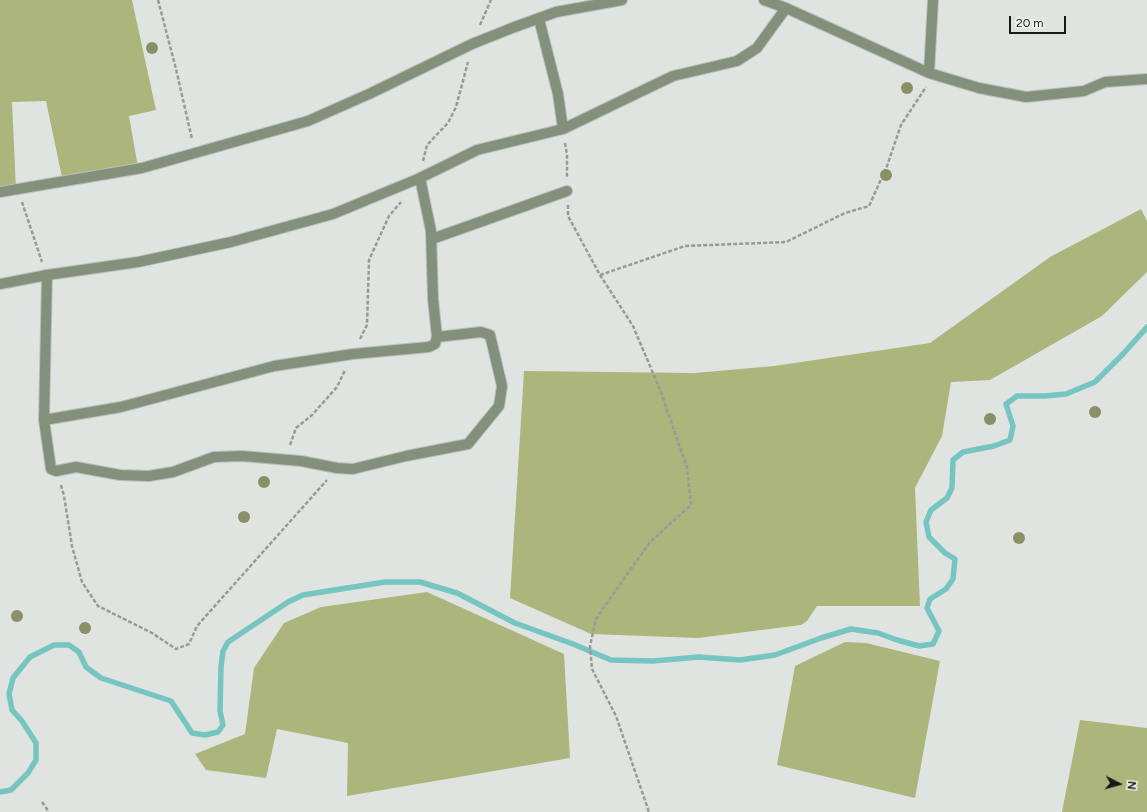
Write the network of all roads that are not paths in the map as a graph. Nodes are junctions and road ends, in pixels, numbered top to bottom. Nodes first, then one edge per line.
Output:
1 (622, 0) edge
2 (764, 0) edge
3 (933, 0) edge
4 (786, 8) junction
5 (539, 19) junction
6 (931, 74) junction
7 (1147, 79) edge
8 (563, 129) junction
9 (420, 178) junction
10 (567, 191) road end
11 (0, 192) edge
12 (432, 239) junction
13 (47, 275) junction
14 (0, 284) edge
15 (437, 337) junction
16 (44, 420) junction

1 - 5 street
2 - 4 street
3 - 6 street
4 - 6 street
4 - 8 street
5 - 8 street
5 - 11 street
6 - 7 street
8 - 9 street
9 - 12 street
9 - 13 street
10 - 12 street
12 - 15 street
13 - 14 street
13 - 16 street
15 - 16 street
15 - 16 street

